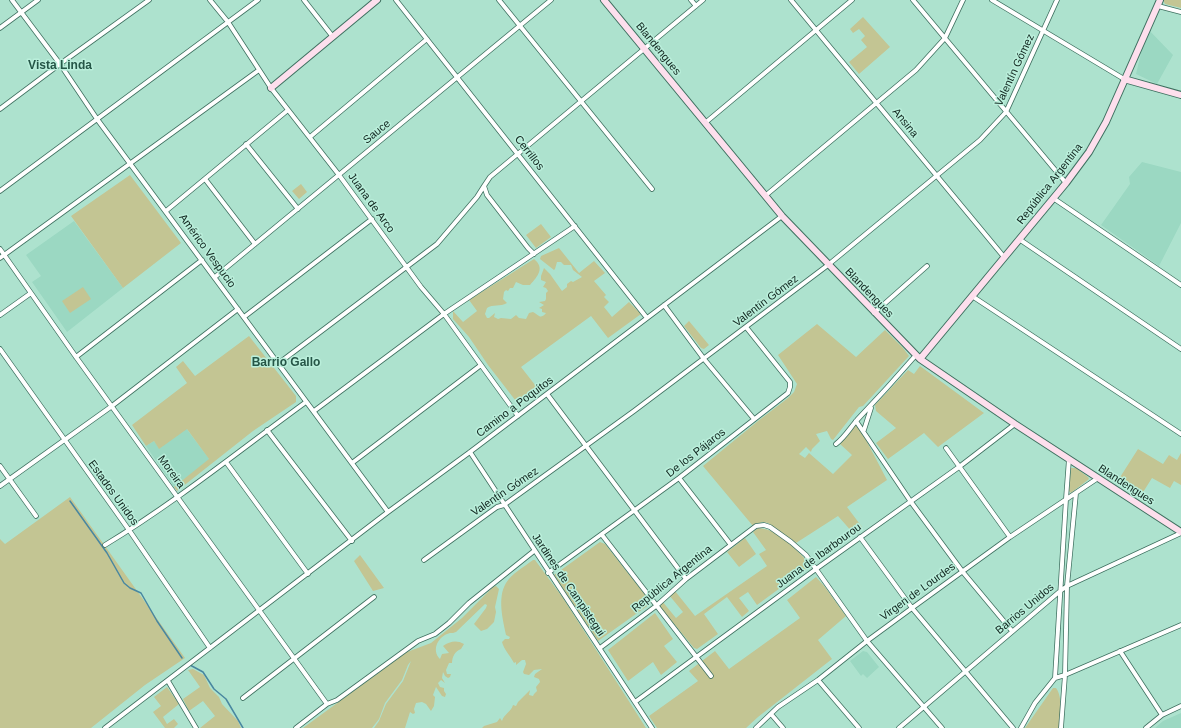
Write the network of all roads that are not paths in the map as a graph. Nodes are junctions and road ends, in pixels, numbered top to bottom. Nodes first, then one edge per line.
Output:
1 (12, 0) edge
2 (38, 0) edge
3 (149, 0) edge
4 (210, 0) edge
5 (258, 0) edge
6 (304, 0) edge
7 (378, 0) edge
8 (396, 0) edge
9 (499, 0) edge
10 (551, 0) edge
11 (604, 0) edge
12 (691, 0) edge
13 (703, 0) edge
14 (791, 0) edge
15 (852, 0) edge
16 (913, 0) edge
17 (963, 0) edge
18 (992, 0) edge
19 (1057, 0) edge
20 (1159, 3) edge
21 (696, 6) junction
22 (21, 12) junction
23 (1181, 12) edge
24 (228, 22) junction
25 (520, 26) junction
26 (0, 28) edge
27 (816, 30) junction
28 (1043, 31) junction
29 (333, 37) junction
30 (945, 38) junction
31 (427, 39) junction
32 (644, 49) junction
33 (60, 64) junction
34 (259, 70) junction
35 (457, 77) junction
36 (1124, 79) junction
37 (271, 88) junction
38 (1181, 95) edge
39 (581, 101) junction
40 (876, 103) junction
41 (0, 110) edge
42 (288, 110) junction
43 (1006, 112) junction
44 (97, 119) junction
45 (704, 122) junction
46 (310, 137) junction
47 (246, 144) junction
48 (518, 153) junction
49 (131, 163) junction
50 (339, 175) junction
51 (936, 176) junction
52 (205, 179) junction
53 (1066, 183) junction
54 (484, 186) junction
55 (652, 190) dead end
56 (0, 191) edge
57 (765, 196) junction
58 (1053, 198) junction
59 (298, 209) junction
60 (166, 211) junction
61 (782, 216) junction
62 (372, 219) junction
63 (575, 226) junction
64 (1019, 238) junction
65 (255, 244) junction
66 (0, 249) edge
67 (534, 254) junction
68 (4, 255) junction
69 (1004, 257) junction
70 (0, 258) edge
71 (202, 260) junction
72 (828, 265) junction
73 (927, 266) dead end
74 (406, 267) junction
75 (215, 277) junction
76 (1181, 286) edge
77 (31, 293) junction
78 (972, 296) junction
79 (664, 306) junction
80 (238, 309) junction
81 (874, 313) junction
82 (444, 314) junction
83 (0, 315) edge
84 (244, 317) junction
85 (647, 318) junction
86 (746, 327) junction
87 (0, 349) edge
88 (1181, 349) edge
89 (76, 357) junction
90 (918, 357) junction
91 (704, 359) junction
92 (279, 363) junction
93 (481, 365) junction
94 (547, 394) junction
95 (306, 402) junction
96 (112, 406) junction
97 (871, 406) junction
98 (314, 411) junction
99 (518, 416) junction
100 (754, 419) junction
101 (856, 421) junction
102 (1015, 424) junction
103 (267, 430) junction
104 (864, 430) junction
105 (1181, 434) edge
106 (65, 440) junction
107 (836, 444) dead end
108 (587, 446) junction
109 (946, 448) dead end
110 (470, 452) junction
111 (1070, 459) junction
112 (226, 462) junction
113 (352, 463) junction
114 (0, 466) edge
115 (959, 467) junction
116 (679, 478) junction
117 (1098, 478) junction
118 (10, 480) junction
119 (0, 486) edge
120 (1076, 493) junction
121 (177, 496) junction
122 (1066, 499) junction
123 (911, 502) junction
124 (504, 506) junction
125 (635, 510) junction
126 (388, 512) junction
127 (36, 516) dead end
128 (129, 530) junction
129 (1181, 532) edge
130 (602, 535) junction
131 (1010, 536) junction
132 (860, 537) junction
133 (352, 541) junction
134 (105, 545) dead end
135 (730, 545) junction
136 (534, 551) junction
137 (424, 560) dead end
138 (816, 569) junction
139 (962, 571) junction
140 (548, 573) junction
141 (308, 574) junction
142 (686, 579) junction
143 (1067, 586) junction
144 (1059, 592) junction
145 (374, 596) dead end
146 (656, 606) junction
147 (912, 608) junction
148 (260, 611) junction
149 (1181, 625) edge
150 (1012, 631) junction
151 (867, 640) junction
152 (210, 648) junction
153 (600, 648) junction
154 (1120, 651) junction
155 (696, 657) junction
156 (294, 659) junction
157 (965, 672) junction
158 (1065, 675) junction
159 (711, 676) dead end
160 (1055, 678) junction
161 (818, 680) junction
162 (168, 681) junction
163 (243, 698) dead end
164 (635, 702) junction
165 (327, 704) junction
166 (1181, 706) edge
167 (923, 707) junction
168 (771, 714) junction
169 (1162, 715) junction
170 (105, 728) edge
171 (196, 728) edge
172 (296, 728) edge
173 (652, 728) edge
174 (756, 728) edge
175 (783, 728) edge
176 (858, 728) edge
177 (899, 728) edge
178 (942, 728) edge
179 (1013, 728) edge
180 (1022, 728) edge
181 (1061, 728) edge
182 (1146, 728) edge

1 - 22 street, Américo Vespucio
2 - 22 street
3 - 33 street
4 - 24 street, Juana de Arco
5 - 24 street
6 - 29 street
7 - 29 street
8 - 31 street, Cerrillos
9 - 25 street
10 - 25 street, Sauce
11 - 32 street, Blandengues
12 - 21 street
13 - 21 street
14 - 27 street, Ansina
15 - 27 street
16 - 30 street
17 - 30 street
18 - 28 street
19 - 28 street, Valentín Gómez
20 - 23 street
20 - 36 street, República Argentina
21 - 32 street
22 - 26 street
22 - 33 street, Américo Vespucio
24 - 34 street, Juana de Arco
24 - 44 street
25 - 35 street, Sauce
25 - 39 street
27 - 40 street, Ansina
27 - 45 street
28 - 36 street
28 - 43 street, Valentín Gómez
29 - 37 street
30 - 40 street
30 - 43 street
31 - 35 street, Cerrillos
31 - 46 street
32 - 39 street
32 - 45 street, Blandengues
33 - 41 street
33 - 44 street, Américo Vespucio
34 - 37 street, Juana de Arco
34 - 49 street
35 - 48 street, Cerrillos
35 - 50 street, Sauce
36 - 38 street
36 - 53 street, República Argentina
37 - 42 street, Juana de Arco
39 - 48 street
39 - 55 street
40 - 51 street, Ansina
40 - 57 street
42 - 46 street, Juana de Arco
42 - 47 street
43 - 51 street, Valentín Gómez
43 - 53 street
44 - 49 street, Américo Vespucio
44 - 56 street
45 - 57 street, Blandengues
46 - 50 street, Juana de Arco
47 - 52 street
47 - 59 street
48 - 54 street
48 - 63 street, Cerrillos
49 - 60 street, Américo Vespucio
49 - 68 street
50 - 59 street, Sauce
50 - 62 street, Juana de Arco
51 - 69 street, Ansina
51 - 72 street, Valentín Gómez
52 - 60 street
52 - 65 street
53 - 58 street, República Argentina
54 - 67 street
54 - 74 street
57 - 61 street, Blandengues
58 - 64 street, República Argentina
58 - 76 street
59 - 65 street, Sauce
60 - 71 street, Américo Vespucio
61 - 72 street, Blandengues
61 - 79 street, Camino a Poquitos
62 - 74 street, Juana de Arco
62 - 84 street
63 - 67 street
63 - 85 street, Cerrillos
64 - 69 street, República Argentina
64 - 88 street
65 - 75 street, Sauce
66 - 68 street, Moreira
67 - 82 street
68 - 70 street
68 - 77 street, Moreira
69 - 78 street, República Argentina
71 - 75 street, Américo Vespucio
71 - 89 street
72 - 81 street, Blandengues
72 - 86 street, Valentín Gómez
73 - 81 street
74 - 82 street, Juana de Arco
74 - 92 street
75 - 80 street, Américo Vespucio
77 - 83 street
77 - 89 street, Moreira
78 - 90 street, República Argentina
78 - 105 street
79 - 85 street, Camino a Poquitos
79 - 91 street
80 - 84 street, Américo Vespucio
80 - 96 street
81 - 90 street, Blandengues
82 - 93 street, Juana de Arco
82 - 98 street
84 - 92 street, Américo Vespucio
85 - 94 street, Camino a Poquitos
86 - 91 street, Valentín Gómez
86 - 100 street, De los Pájaros
87 - 106 street, Estados Unidos
89 - 96 street, Moreira
90 - 97 street, República Argentina
90 - 102 street, Blandengues
91 - 100 street
91 - 108 street, Valentín Gómez
92 - 95 street, Américo Vespucio
93 - 99 street, Juana de Arco
93 - 113 street
94 - 99 street, Camino a Poquitos
94 - 108 street
95 - 98 street, Américo Vespucio
95 - 103 street
96 - 106 street
96 - 121 street, Moreira
97 - 101 street, República Argentina
97 - 104 street
98 - 113 street, Américo Vespucio
99 - 110 street, Camino a Poquitos
100 - 116 street, De los Pájaros
101 - 104 street
101 - 107 street, República Argentina
102 - 111 street, Blandengues
102 - 115 street, Juana de Ibarbourou
103 - 112 street
103 - 133 street
104 - 123 street
106 - 118 street
106 - 128 street, Estados Unidos
108 - 124 street, Valentín Gómez
108 - 125 street
109 - 115 street
110 - 124 street, Jardines de Campistegui
110 - 126 street, Camino a Poquitos
111 - 117 street, Blandengues
111 - 122 street
112 - 121 street
112 - 141 street
113 - 126 street, Américo Vespucio
114 - 118 street
115 - 123 street, Juana de Ibarbourou
115 - 131 street
116 - 125 street, De los Pájaros
116 - 135 street
117 - 120 street, Virgen de Lourdes
117 - 129 street, Blandengues
118 - 119 street
118 - 127 street
120 - 122 street, Virgen de Lourdes
120 - 143 street
121 - 128 street
121 - 148 street, Moreira
122 - 131 street, Virgen de Lourdes
122 - 144 street
123 - 132 street, Juana de Ibarbourou
123 - 139 street
124 - 136 street, Jardines de Campistegui
124 - 137 street, Valentín Gómez
125 - 130 street, De los Pájaros
125 - 142 street
126 - 133 street, Camino a Poquitos
128 - 134 street
128 - 152 street, Estados Unidos
129 - 143 street, Barrios Unidos
130 - 140 street, De los Pájaros
130 - 146 street
131 - 139 street, Virgen de Lourdes
132 - 138 street, Juana de Ibarbourou
132 - 147 street
133 - 141 street, Camino a Poquitos
135 - 138 street, República Argentina
135 - 142 street, República Argentina
136 - 140 street, Jardines de Campistegui
136 - 165 street
138 - 151 street
138 - 155 street, Juana de Ibarbourou
139 - 147 street, Virgen de Lourdes
139 - 150 street
140 - 153 street, Jardines de Campistegui
141 - 148 street, Camino a Poquitos
142 - 146 street, República Argentina
143 - 144 street, Barrios Unidos
143 - 158 street
144 - 150 street, Barrios Unidos
144 - 160 street
145 - 156 street
146 - 153 street, República Argentina
146 - 155 street
147 - 151 street, Virgen de Lourdes
147 - 157 street
148 - 152 street, Camino a Poquitos
148 - 156 street, Moreira
149 - 154 street
150 - 157 street, Barrios Unidos
151 - 161 street, Virgen de Lourdes
151 - 167 street
152 - 162 street, Camino a Poquitos
153 - 164 street, Jardines de Campistegui
154 - 158 street
154 - 169 street
155 - 159 street
155 - 164 street, Juana de Ibarbourou
156 - 163 street
156 - 165 street, Moreira
157 - 167 street, Barrios Unidos
157 - 179 street
158 - 160 street
158 - 181 street
160 - 180 street
161 - 168 street, Virgen de Lourdes
161 - 176 street
162 - 170 street, Camino a Poquitos
162 - 171 street
164 - 173 street, Jardines de Campistegui
165 - 172 street
166 - 169 street
167 - 177 street, Barrios Unidos
167 - 178 street
168 - 174 street, Virgen de Lourdes
168 - 175 street
169 - 182 street

